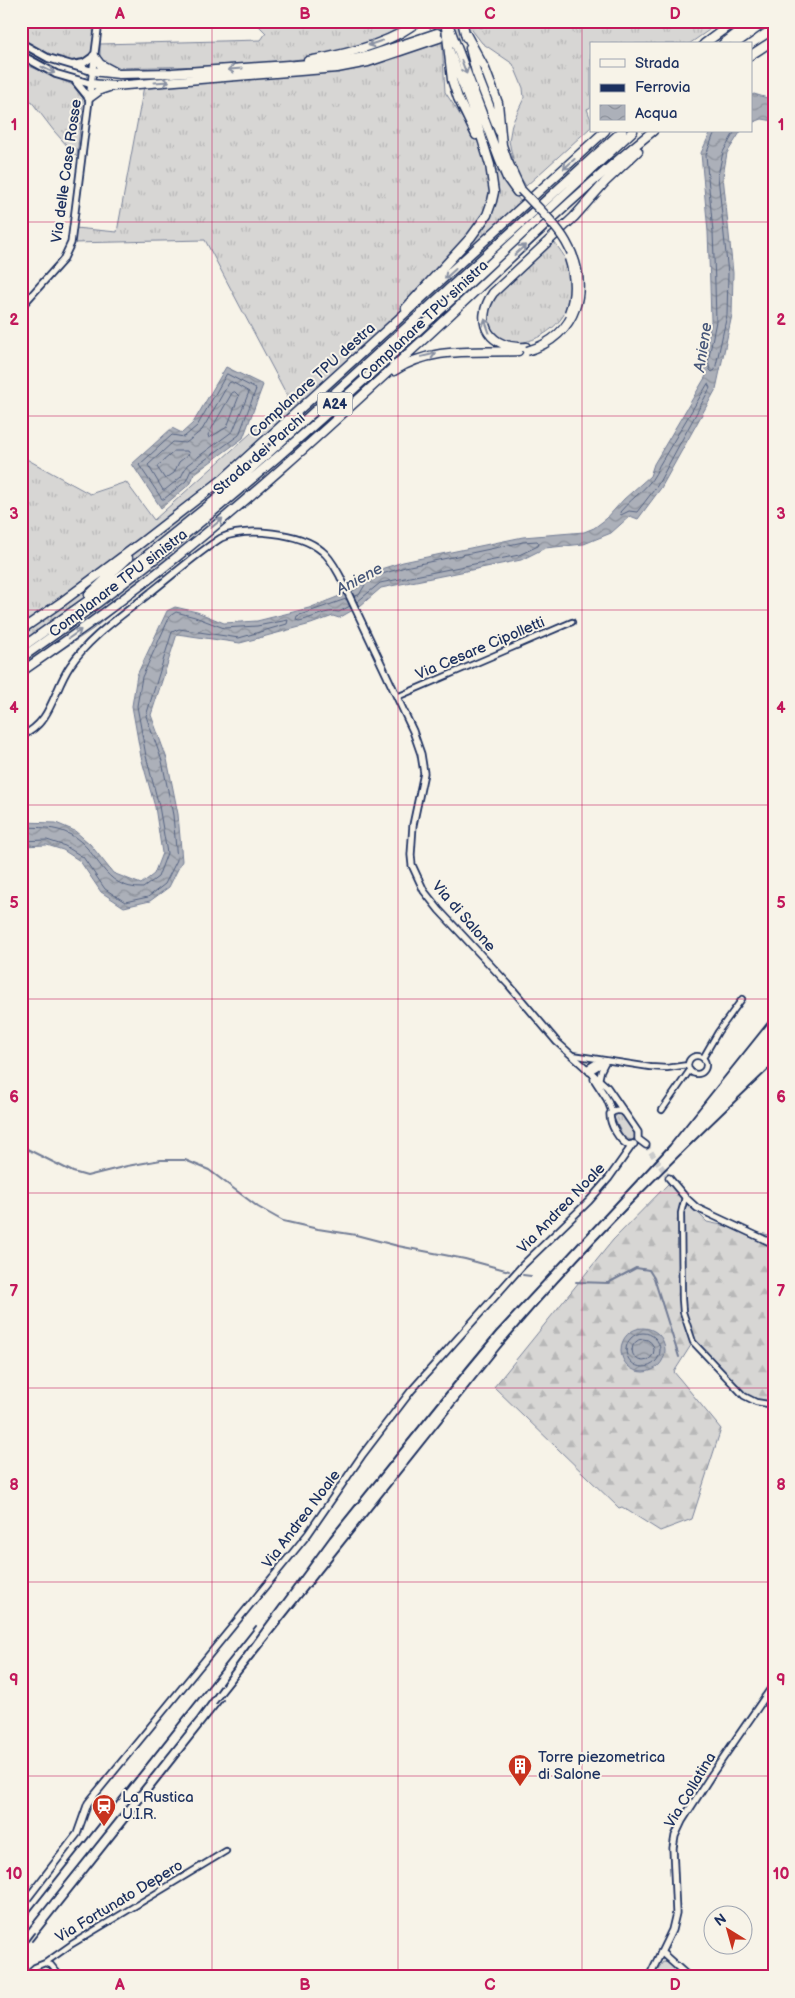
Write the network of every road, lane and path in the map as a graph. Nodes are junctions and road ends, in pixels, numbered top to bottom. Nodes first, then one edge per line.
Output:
1 (98, 21) edge
2 (418, 21) edge
3 (447, 21) edge
4 (462, 21) edge
5 (735, 21) edge
6 (753, 21) edge
7 (767, 21) edge
8 (774, 40) edge
9 (707, 42) edge
10 (726, 42) edge
11 (738, 42) edge
12 (21, 44) edge
13 (752, 54) edge
14 (21, 55) edge
15 (94, 56) junction
16 (66, 65) junction
17 (284, 66) junction
18 (92, 71) junction
19 (119, 74) junction
20 (76, 81) junction
21 (91, 84) junction
22 (114, 86) junction
23 (89, 98) junction
24 (604, 132) edge
25 (621, 132) edge
26 (632, 132) edge
27 (652, 132) edge
28 (657, 132) edge
29 (519, 191) junction
30 (21, 307) edge
31 (372, 344) junction
32 (526, 349) junction
33 (358, 398) junction
34 (196, 501) junction
35 (572, 622) dead end
36 (21, 630) edge
37 (47, 630) junction
38 (21, 648) edge
39 (21, 658) edge
40 (21, 672) edge
41 (398, 697) junction
42 (21, 736) edge
43 (742, 1000) dead end
44 (568, 1054) junction
45 (703, 1058) junction
46 (608, 1061) junction
47 (689, 1068) junction
48 (589, 1072) junction
49 (599, 1080) junction
50 (662, 1110) dead end
51 (612, 1112) junction
52 (624, 1113) junction
53 (638, 1139) junction
54 (622, 1142) junction
55 (633, 1144) junction
56 (646, 1145) tunnel mouth
57 (621, 1161) junction
58 (669, 1178) tunnel mouth
59 (685, 1197) junction
60 (774, 1244) edge
61 (774, 1405) edge
62 (774, 1684) edge
63 (226, 1851) dead end
64 (21, 1908) edge
65 (661, 1952) junction
66 (45, 1963) junction
67 (24, 1977) edge
68 (61, 1977) edge
69 (649, 1977) edge
70 (689, 1977) edge

1 - 15 street, Via delle Case Rosse
2 -> 17 highway
3 -> 29 highway
3 - 31 highway
4 - 29 highway
5 - 9 highway
6 - 10 highway
7 - 11 highway
8 - 13 highway
12 - 16 main road
14 -> 20 main road
15 - 16 main road
15 - 18 street, Via delle Case Rosse
15 - 19 highway
16 - 18 main road
17 -> 19 highway
22 -> 17 highway
18 - 19 highway
18 - 21 street, Via delle Case Rosse
20 - 21 main road
20 - 23 main road
21 - 22 highway
21 - 23 street, Via delle Case Rosse
22 - 23 highway
23 - 30 street, Via delle Case Rosse
24 -> 31 highway, Complanare TPU destra
25 - 37 highway, Strada dei Parchi / A24
26 - 39 highway, Strada dei Parchi / A24
33 -> 27 highway, Complanare TPU sinistra
32 -> 28 highway
29 - 32 highway, bridge
31 - 34 highway, Complanare TPU destra
33 -> 32 highway
40 -> 33 highway, Complanare TPU sinistra
34 - 36 highway, Complanare TPU destra
34 - 37 highway
35 - 41 street, Via Cesare Cipolletti
37 - 38 highway, Strada dei Parchi / A24
41 - 42 street, Via di Salone
41 - 44 street, Via di Salone
43 - 45 street
44 - 46 street
44 - 48 street, Via di Salone
45 - 47 street
45 - 47 street
46 - 47 street
46 - 48 street
46 - 49 street
47 - 50 street
48 - 49 street, Via di Salone
48 - 51 street, Via di Salone
49 - 52 street, Via di Salone
51 - 52 street
51 - 54 street, Via di Salone
52 - 53 street, Via di Salone
53 - 55 street
53 - 56 street, Via di Salone
54 - 55 street
54 - 57 street
55 - 57 street, Via Andrea Noale
57 - 64 street, Via Andrea Noale
58 - 59 street
59 - 60 street
59 - 61 street
62 - 65 street, Via Collatina
63 - 66 street, Via Fortunato Depero
65 - 69 street, Via Collatina
65 - 70 street
66 - 67 street
66 - 68 street, Via Fortunato Depero

